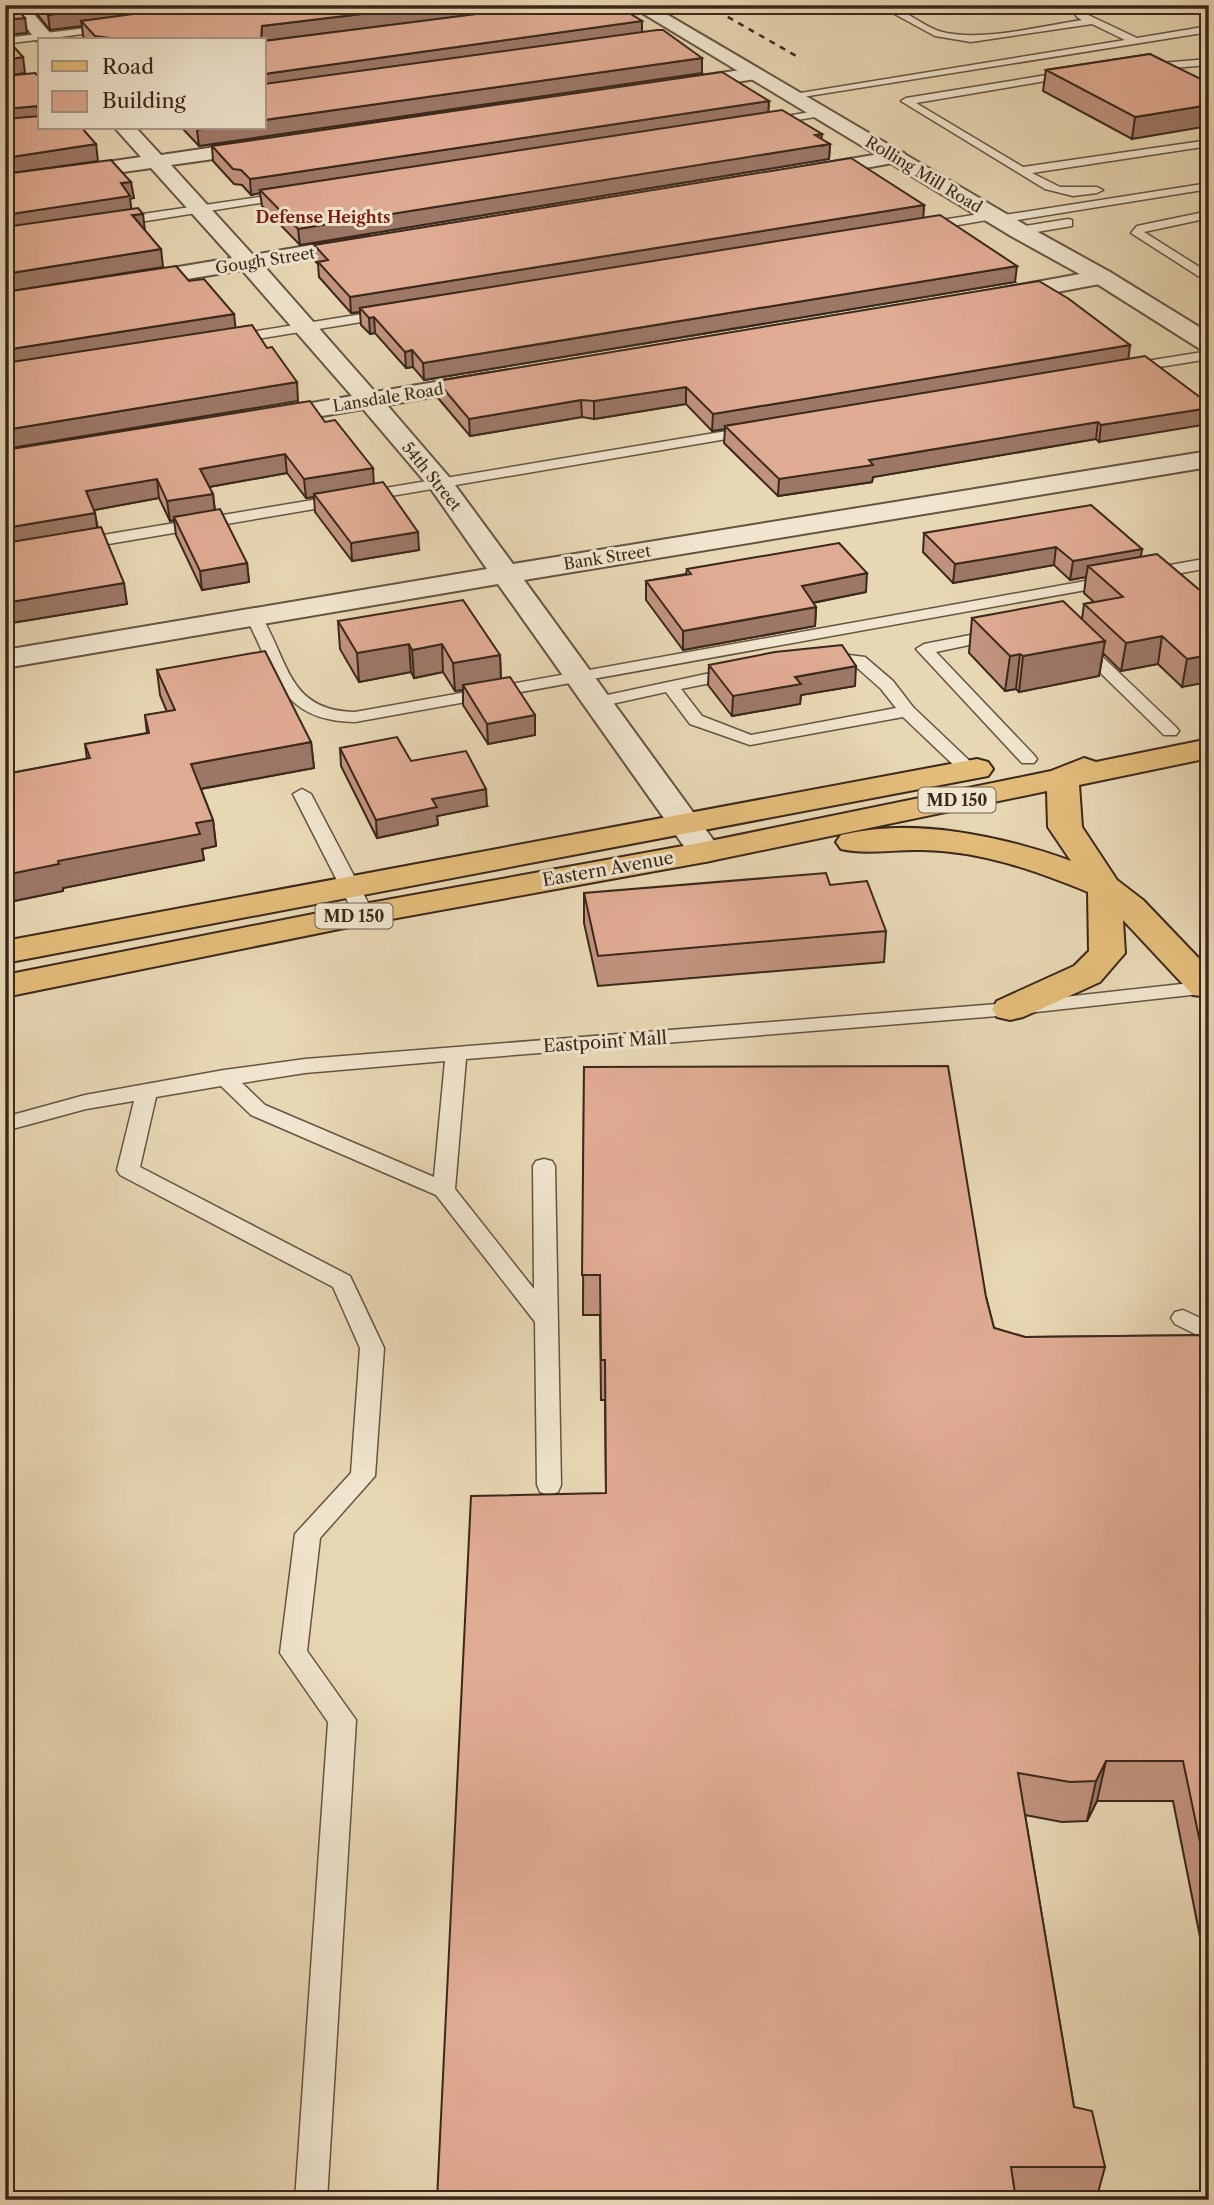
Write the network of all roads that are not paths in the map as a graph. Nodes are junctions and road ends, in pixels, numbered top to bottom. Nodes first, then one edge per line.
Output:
1 (16, 5) edge
2 (638, 5) edge
3 (883, 5) edge
4 (1074, 5) edge
5 (1093, 21) junction
6 (125, 26) edge
7 (1209, 29) edge
8 (46, 38) edge
9 (38, 39) edge
10 (1133, 40) junction
11 (5, 41) edge
12 (1209, 62) edge
13 (1140, 67) edge
14 (1164, 68) junction
15 (1079, 73) edge
16 (755, 74) junction
17 (1186, 78) edge
18 (660, 88) edge
19 (794, 97) junction
20 (823, 113) junction
21 (755, 124) edge
22 (127, 130) edge
23 (278, 143) edge
24 (1207, 145) edge
25 (897, 158) junction
26 (155, 161) junction
27 (1021, 171) junction
28 (787, 175) edge
29 (5, 183) edge
30 (1209, 186) edge
31 (1113, 187) dead end
32 (294, 195) edge
33 (1209, 199) edge
34 (1182, 204) dead end
35 (199, 209) junction
36 (1209, 214) edge
37 (996, 217) junction
38 (1076, 221) dead end
39 (102, 224) edge
40 (910, 229) edge
41 (1019, 231) junction
42 (387, 240) edge
43 (249, 262) junction
44 (1101, 277) junction
45 (1209, 279) edge
46 (114, 284) edge
47 (980, 299) edge
48 (403, 311) edge
49 (307, 327) junction
50 (225, 340) edge
51 (1209, 344) edge
52 (1209, 355) edge
53 (1113, 371) edge
54 (519, 375) edge
55 (370, 400) junction
56 (235, 422) edge
57 (769, 428) edge
58 (1209, 459) edge
59 (440, 483) junction
60 (59, 547) edge
61 (1209, 563) edge
62 (506, 573) junction
63 (254, 617) junction
64 (1018, 631) edge
65 (1067, 631) edge
66 (5, 659) edge
67 (810, 659) edge
68 (755, 669) edge
69 (580, 677) junction
70 (679, 683) junction
71 (598, 702) junction
72 (907, 711) junction
73 (1209, 723) edge
74 (1165, 732) junction
75 (1209, 748) edge
76 (1028, 759) junction
77 (969, 770) junction
78 (1062, 778) junction
79 (302, 794) dead end
80 (695, 838) junction
81 (1105, 887) junction
82 (357, 901) junction
83 (5, 952) edge
84 (5, 986) edge
85 (1208, 987) edge
86 (1010, 1009) junction
87 (456, 1054) junction
88 (224, 1077) junction
89 (147, 1091) junction
90 (5, 1124) edge
91 (544, 1166) dead end
92 (444, 1190) junction
93 (1183, 1318) dead end
94 (546, 1320) junction
95 (1209, 1333) edge
96 (549, 1485) dead end
97 (312, 2200) edge

1 - 8 street
2 - 16 street, Rolling Mill Road
3 - 5 lane
4 - 5 lane
5 - 10 lane
6 - 8 lane
7 - 10 lane
9 - 11 lane
10 - 19 lane
12 - 14 lane
13 - 14 lane
14 - 17 lane
15 - 27 lane
16 - 18 street
16 - 19 street, Rolling Mill Road
19 - 20 street, Rolling Mill Road
20 - 21 lane
20 - 25 street, Rolling Mill Road
22 - 26 street, 54th Street
23 - 26 street
24 - 27 lane
25 - 28 street
25 - 37 street, Rolling Mill Road
26 - 29 street
26 - 35 street, 54th Street
27 - 31 lane
30 - 37 lane
32 - 35 lane
33 - 34 lane
35 - 39 lane
35 - 43 street, 54th Street
36 - 45 lane
37 - 40 lane
37 - 41 street, Rolling Mill Road
38 - 41 lane
41 - 44 street, Rolling Mill Road
42 - 43 street, Gough Street
43 - 46 street, Gough Street
43 - 49 street, 54th Street
44 - 47 street
44 - 51 street, Rolling Mill Road
48 - 49 lane
49 - 50 lane
49 - 55 street, 54th Street
52 - 53 lane
54 - 55 street, Lansdale Road
55 - 56 street, Lansdale Road
55 - 59 street, 54th Street
57 - 59 lane
58 - 62 street, Bank Street
59 - 60 lane
59 - 62 street, 54th Street
61 - 69 lane
62 - 63 street, Bank Street
62 - 69 street, 54th Street
63 - 66 street, Bank Street
63 - 69 lane
64 - 76 lane
65 - 74 lane
67 - 72 lane
68 - 70 lane
69 - 71 street, 54th Street
70 - 71 lane
70 - 72 lane
71 - 80 street, 54th Street
72 - 77 lane
73 - 74 main road, Eastern Avenue / MD 150
74 - 76 main road, Eastern Avenue / MD 150
74 - 78 main road
75 - 78 main road, Eastern Avenue / MD 150
76 - 77 main road, Eastern Avenue / MD 150
77 - 80 main road, Eastern Avenue / MD 150
78 - 80 main road, Eastern Avenue / MD 150
78 - 81 main road
79 - 82 lane
80 - 81 main road
80 - 82 main road, Eastern Avenue / MD 150
81 - 85 main road
81 - 86 main road
82 - 83 main road, Eastern Avenue / MD 150
82 - 84 main road, Eastern Avenue / MD 150
85 - 86 lane, Eastpoint Mall
86 - 87 lane, Eastpoint Mall
87 - 88 lane, Eastpoint Mall
87 - 92 lane
88 - 89 lane, Eastpoint Mall
88 - 92 lane
89 - 90 lane, Eastpoint Mall
89 - 97 lane
91 - 94 lane
92 - 94 lane
93 - 95 lane
94 - 96 lane

